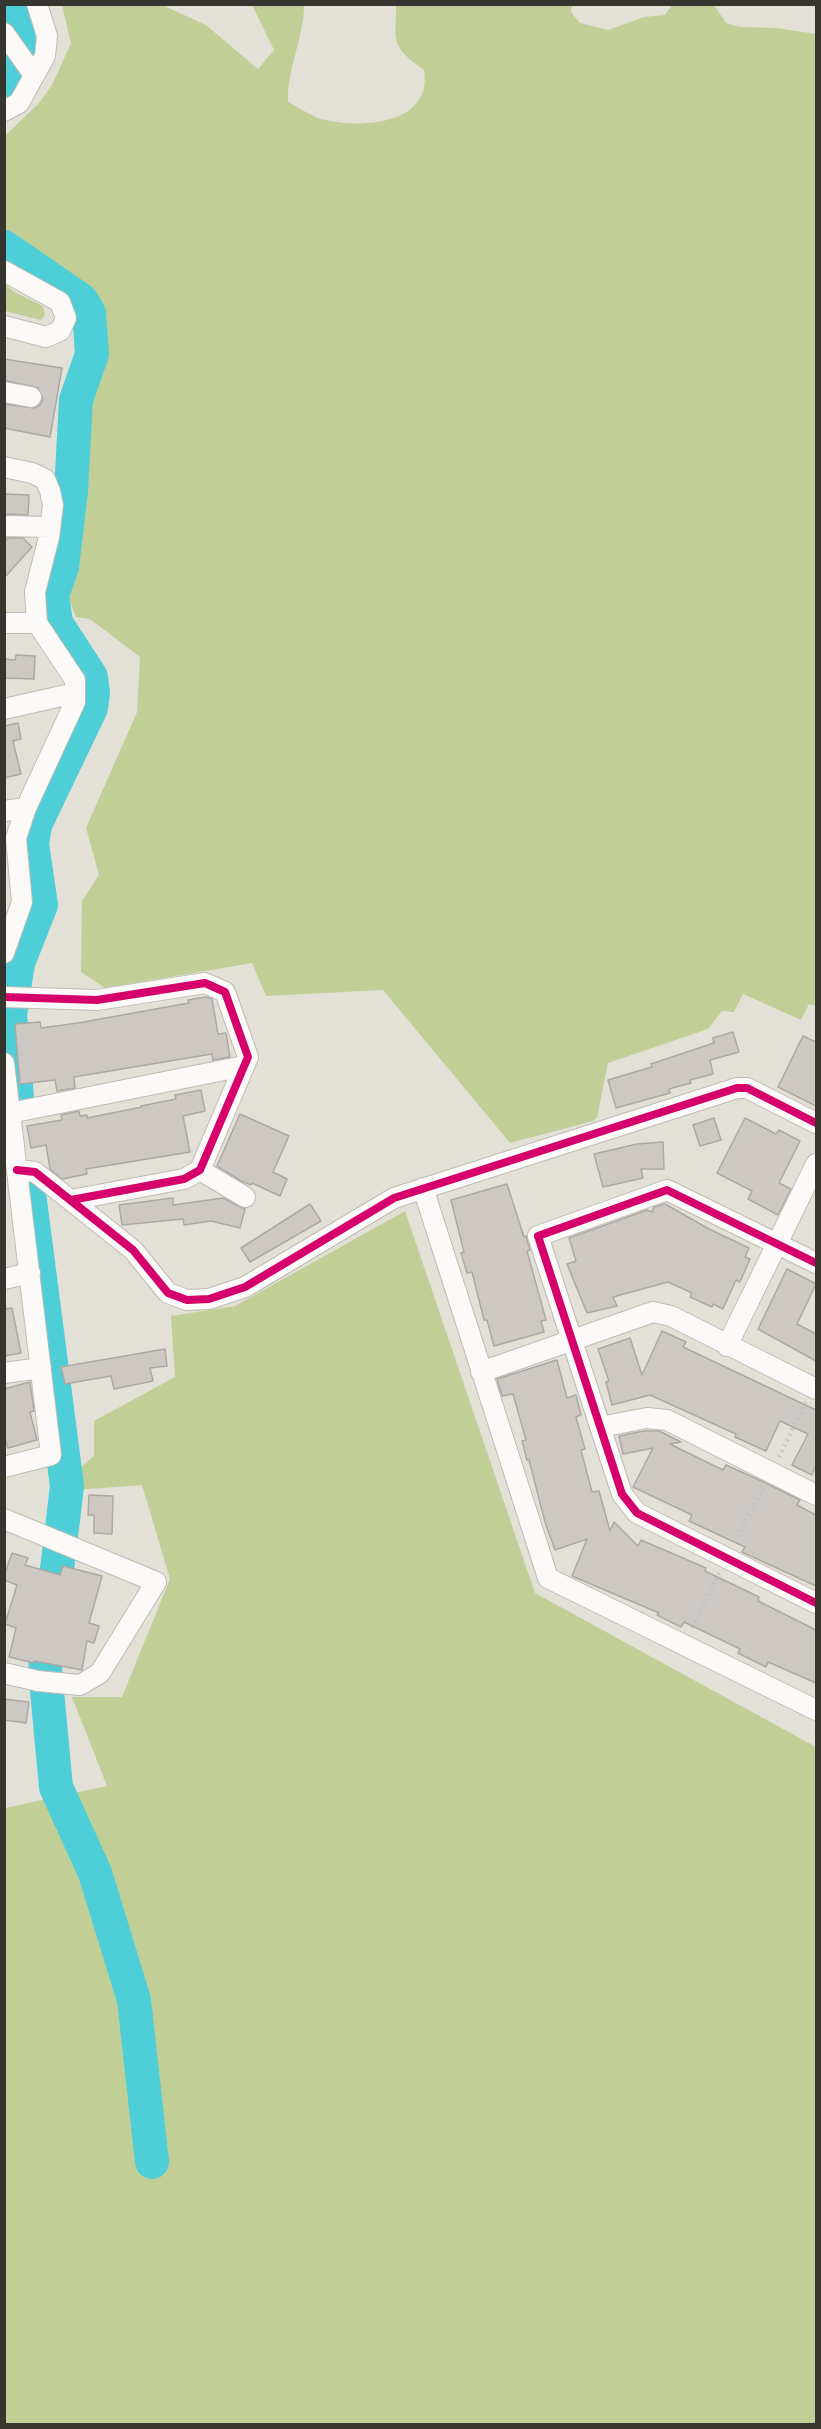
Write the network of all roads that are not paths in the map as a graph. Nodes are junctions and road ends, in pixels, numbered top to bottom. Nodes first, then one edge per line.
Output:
1 (37, 4) edge
2 (4, 33) edge
3 (26, 65) junction
4 (4, 111) edge
5 (4, 271) edge
6 (4, 326) edge
7 (4, 392) edge
8 (31, 397) dead end
9 (4, 467) edge
10 (4, 526) edge
11 (50, 526) junction
12 (37, 622) junction
13 (4, 623) edge
14 (75, 693) junction
15 (4, 709) edge
16 (26, 808) junction
17 (4, 811) edge
18 (13, 904) edge
19 (4, 953) edge
20 (10, 997) edge
21 (4, 1063) edge
22 (244, 1066) junction
23 (8, 1100) edge
24 (816, 1123) edge
25 (816, 1164) edge
26 (200, 1170) junction
27 (14, 1179) edge
28 (423, 1188) junction
29 (245, 1197) dead end
30 (70, 1200) junction
31 (777, 1244) junction
32 (816, 1263) edge
33 (30, 1274) junction
34 (4, 1279) edge
35 (571, 1341) junction
36 (727, 1346) junction
37 (41, 1368) junction
38 (481, 1372) junction
39 (4, 1373) edge
40 (815, 1389) edge
41 (600, 1427) junction
42 (4, 1467) edge
43 (816, 1495) edge
44 (6, 1523) edge
45 (816, 1603) edge
46 (4, 1673) edge
47 (816, 1710) edge

1 - 3 street
2 - 3 street
3 - 4 street
5 - 6 street
7 - 8 street
9 - 11 street
10 - 11 street
11 - 12 street
12 - 13 street
12 - 14 street
14 - 15 street
14 - 16 street
16 - 17 street
16 - 18 street
18 - 19 street
20 - 22 street
21 - 23 street
22 - 23 street
22 - 26 street
23 - 27 street
24 - 28 street
25 - 31 street
26 - 29 street
26 - 30 street
27 - 30 street
27 - 33 street
28 - 30 street
28 - 38 street
31 - 32 street
31 - 35 street
31 - 36 street
33 - 34 street
33 - 37 street
35 - 36 street
35 - 38 street
35 - 41 street
36 - 40 street
37 - 39 street
37 - 42 street
38 - 47 street
41 - 43 street
41 - 45 street
44 - 46 street

